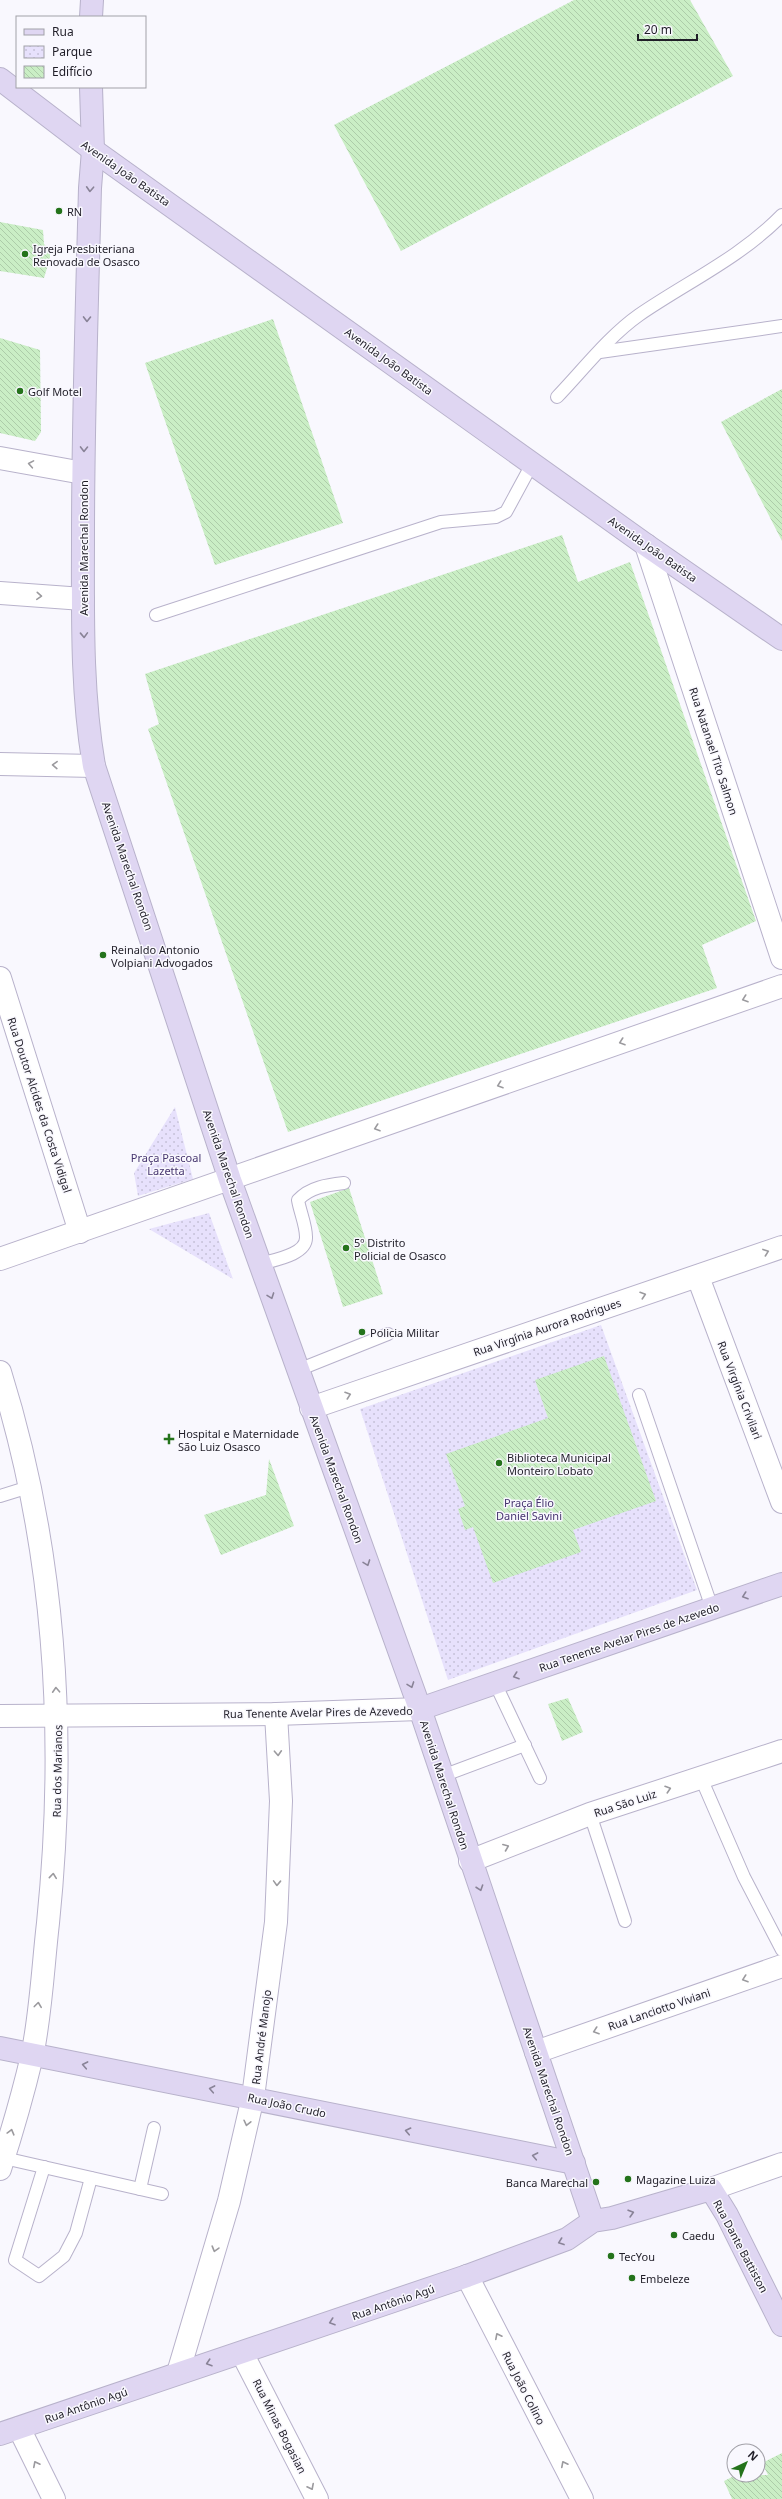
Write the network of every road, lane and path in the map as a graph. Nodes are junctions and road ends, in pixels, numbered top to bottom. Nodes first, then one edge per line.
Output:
1 (92, 0) edge
2 (91, 16) edge
3 (0, 79) edge
4 (91, 88) edge
5 (93, 150) junction
6 (782, 215) edge
7 (782, 326) edge
8 (600, 352) junction
9 (557, 397) dead end
10 (0, 458) edge
11 (532, 464) junction
12 (83, 473) junction
13 (646, 545) junction
14 (0, 593) edge
15 (83, 599) junction
16 (156, 615) dead end
17 (782, 639) edge
18 (0, 764) edge
19 (94, 766) junction
20 (782, 958) edge
21 (0, 978) edge
22 (782, 986) edge
23 (230, 1180) junction
24 (344, 1183) dead end
25 (80, 1232) junction
26 (782, 1247) edge
27 (0, 1259) edge
28 (260, 1264) junction
29 (698, 1277) junction
30 (388, 1334) dead end
31 (298, 1370) junction
32 (0, 1372) edge
33 (639, 1395) dead end
34 (311, 1408) junction
35 (29, 1487) junction
36 (0, 1496) edge
37 (782, 1502) edge
38 (782, 1584) edge
39 (712, 1608) junction
40 (496, 1683) junction
41 (420, 1709) junction
42 (57, 1714) junction
43 (276, 1714) junction
44 (0, 1716) edge
45 (525, 1745) junction
46 (782, 1751) edge
47 (442, 1776) junction
48 (540, 1778) dead end
49 (701, 1778) junction
50 (590, 1814) junction
51 (470, 1861) junction
52 (625, 1921) dead end
53 (782, 1950) edge
54 (782, 1966) edge
55 (0, 2048) edge
56 (536, 2052) junction
57 (32, 2054) junction
58 (253, 2097) junction
59 (154, 2128) dead end
60 (574, 2163) junction
61 (2, 2164) edge
62 (782, 2164) edge
63 (44, 2168) junction
64 (91, 2178) junction
65 (140, 2189) junction
66 (711, 2189) junction
67 (162, 2194) dead end
68 (594, 2221) junction
69 (467, 2276) junction
70 (782, 2325) edge
71 (242, 2353) junction
72 (178, 2373) junction
73 (10, 2431) edge
74 (54, 2499) edge
75 (317, 2499) edge
76 (582, 2499) edge

1 - 2 main road
3 - 5 main road, Avenida João Batista
4 - 5 main road, Avenida Marechal Rondon
5 - 11 main road, Avenida João Batista
5 -> 12 main road, Avenida Marechal Rondon
6 - 8 lane
7 - 8 lane
8 - 9 lane
12 -> 10 street
11 - 13 main road, Avenida João Batista
11 - 16 lane
12 - 15 main road, Avenida Marechal Rondon
13 - 17 main road, Avenida João Batista
13 - 20 street, Rua Natanael Tito Salmon
14 -> 15 street
15 -> 19 main road, Avenida Marechal Rondon
19 -> 18 street
19 - 23 main road, Avenida Marechal Rondon
21 - 25 street, Rua Doutor Alcides da Costa Vidigal
22 -> 23 street
23 - 25 street
23 - 28 main road, Avenida Marechal Rondon
24 - 28 lane
25 - 27 street
29 -> 26 street, Rua Virgínia Aurora Rodrigues
28 -> 31 main road, Avenida Marechal Rondon
34 -> 29 street, Rua Virgínia Aurora Rodrigues
29 - 37 street, Rua Virgínia Crivilari
30 - 31 lane
31 - 34 main road, Avenida Marechal Rondon
32 - 35 street, Rua dos Marianos
33 - 39 lane
34 -> 41 main road, Avenida Marechal Rondon
35 - 36 lane
42 -> 35 street, Rua dos Marianos
38 -> 39 main road, Rua Tenente Avelar Pires de Azevedo
39 -> 40 main road, Rua Tenente Avelar Pires de Azevedo
40 - 41 main road, Rua Tenente Avelar Pires de Azevedo
40 - 45 lane
41 - 43 street, Rua Tenente Avelar Pires de Azevedo
41 - 47 main road, Avenida Marechal Rondon
42 - 43 street, Rua Tenente Avelar Pires de Azevedo
42 - 44 street, Rua Tenente Avelar Pires de Azevedo
57 -> 42 street, Rua dos Marianos
43 -> 58 street, Rua André Manojo
45 - 47 lane
45 - 48 lane
46 - 49 street, Rua São Luiz
47 - 51 main road, Avenida Marechal Rondon
50 -> 49 street, Rua São Luiz
49 - 53 lane
51 -> 50 street, Rua São Luiz
50 - 52 lane
51 -> 56 main road, Avenida Marechal Rondon
54 -> 56 street, Rua Lanciotto Viviani
55 - 57 main road, Rua João Crudo
56 - 60 main road, Avenida Marechal Rondon
58 -> 57 main road, Rua João Crudo
61 -> 57 street, Rua dos Marianos
60 -> 58 main road, Rua João Crudo
58 -> 72 street, Rua André Manojo
59 - 65 lane
60 - 68 main road, Avenida Marechal Rondon
61 - 63 lane
62 - 66 street, Rua Antônio Agú
63 - 64 lane
63 - 64 lane
64 - 65 lane
65 - 67 lane
68 -> 66 main road, Rua Antônio Agú
66 - 70 main road, Rua Dante Battiston
68 -> 69 main road, Rua Antônio Agú
69 -> 71 main road, Rua Antônio Agú
76 -> 69 street, Rua João Colino
71 -> 72 main road, Rua Antônio Agú
71 -> 75 street, Rua Minas Bogasian
72 - 73 main road, Rua Antônio Agú
74 -> 73 street

